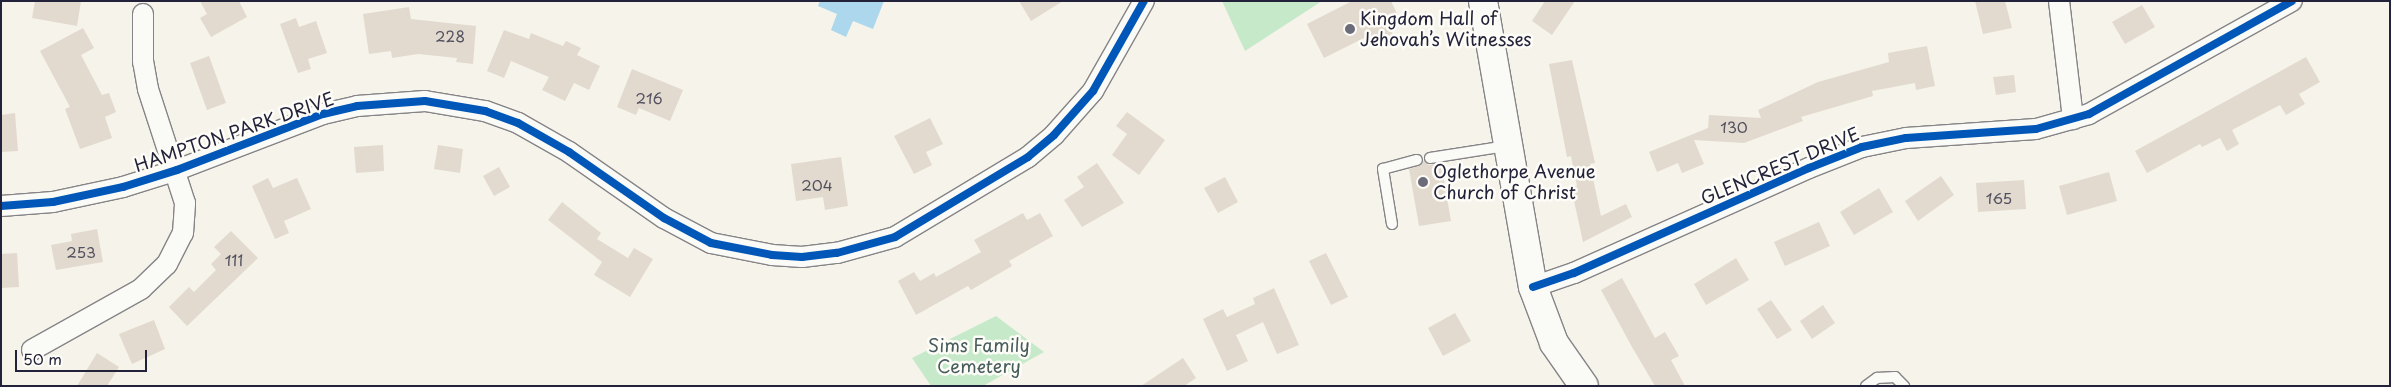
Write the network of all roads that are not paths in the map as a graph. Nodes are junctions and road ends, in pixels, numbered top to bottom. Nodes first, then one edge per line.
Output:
1 (1144, 1) edge
2 (1484, 1) edge
3 (2059, 1) edge
4 (2292, 1) edge
5 (143, 14) dead end
6 (2073, 119) junction
7 (1508, 146) junction
8 (1430, 158) dead end
9 (1417, 160) dead end
10 (177, 170) junction
11 (1, 206) edge
12 (1392, 224) dead end
13 (1533, 287) junction
14 (32, 350) dead end
15 (1584, 386) edge
16 (1866, 386) edge
17 (1904, 386) edge

1 - 10 street, HAMPTON PARK DRIVE
2 - 7 main road
3 - 6 street
4 - 6 street, GLENCREST DRIVE
5 - 10 street
6 - 13 street, GLENCREST DRIVE
7 - 8 lane
7 - 13 main road
9 - 12 lane
10 - 11 street, HAMPTON PARK DRIVE
10 - 14 street
13 - 15 main road
16 - 17 lane

